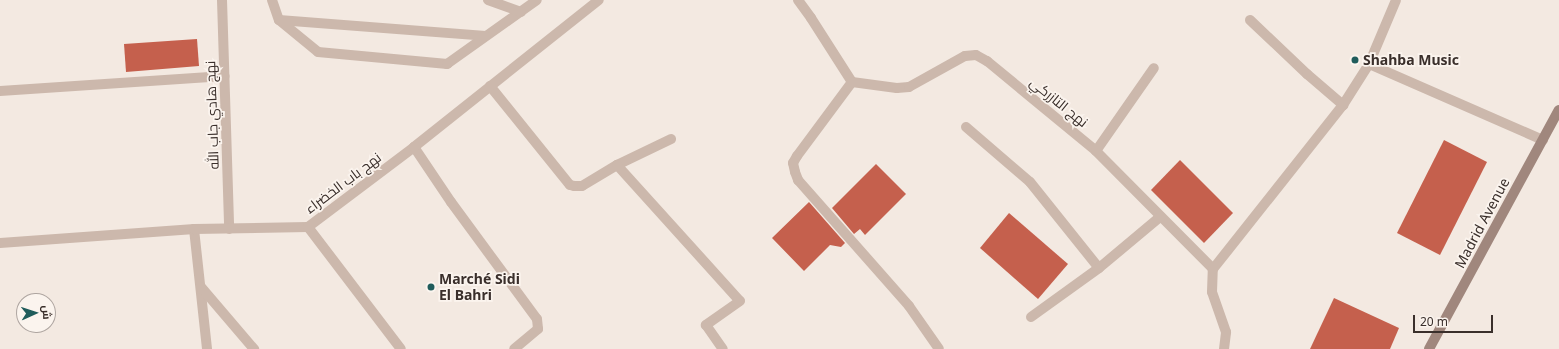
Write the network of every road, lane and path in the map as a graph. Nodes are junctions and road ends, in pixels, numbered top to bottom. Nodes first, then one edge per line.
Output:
1 (222, 0) edge
2 (272, 0) edge
3 (488, 0) edge
4 (537, 0) edge
5 (599, 0) edge
6 (798, 0) edge
7 (1396, 0) edge
8 (520, 12) junction
9 (279, 20) junction
10 (1250, 20) dead end
11 (486, 36) junction
12 (1369, 64) junction
13 (1154, 68) dead end
14 (224, 76) junction
15 (852, 82) junction
16 (490, 86) junction
17 (0, 91) edge
18 (1343, 105) junction
19 (1559, 110) edge
20 (966, 127) dead end
21 (671, 139) dead end
22 (1543, 140) junction
23 (414, 147) junction
24 (1096, 151) junction
25 (617, 165) junction
26 (1160, 216) junction
27 (308, 227) junction
28 (194, 229) junction
29 (230, 229) junction
30 (0, 243) edge
31 (1098, 268) junction
32 (1213, 269) junction
33 (201, 287) junction
34 (1031, 317) dead end
35 (207, 349) edge
36 (254, 349) edge
37 (401, 349) edge
38 (514, 349) edge
39 (723, 349) edge
40 (938, 349) edge
41 (1224, 349) edge
42 (1429, 349) edge

1 - 14 street, نهج هادي جاب الله
2 - 9 street
3 - 8 street
4 - 8 street
5 - 16 street, نهج باب الخضراء
6 - 15 street
7 - 12 street
8 - 11 street
9 - 11 street
9 - 11 street
10 - 18 street
12 - 18 street
12 - 22 street
13 - 24 street
14 - 17 street
14 - 29 street, نهج هادي جاب الله
15 - 24 street, نهج التازركي
15 - 40 street
16 - 23 street, نهج باب الخضراء
16 - 25 street
18 - 32 street
19 - 22 street, Madrid Avenue
20 - 31 street
21 - 25 street
22 - 42 street, Madrid Avenue
23 - 27 street, نهج باب الخضراء
23 - 38 street
24 - 26 street, نهج التازركي
25 - 39 street
26 - 31 street
26 - 32 street, نهج التازركي
27 - 29 street, نهج باب الخضراء
27 - 37 street
28 - 29 street, نهج باب الخضراء
28 - 30 street, نهج باب الخضراء
28 - 33 street
31 - 34 street
32 - 41 street
33 - 35 street
33 - 36 street

